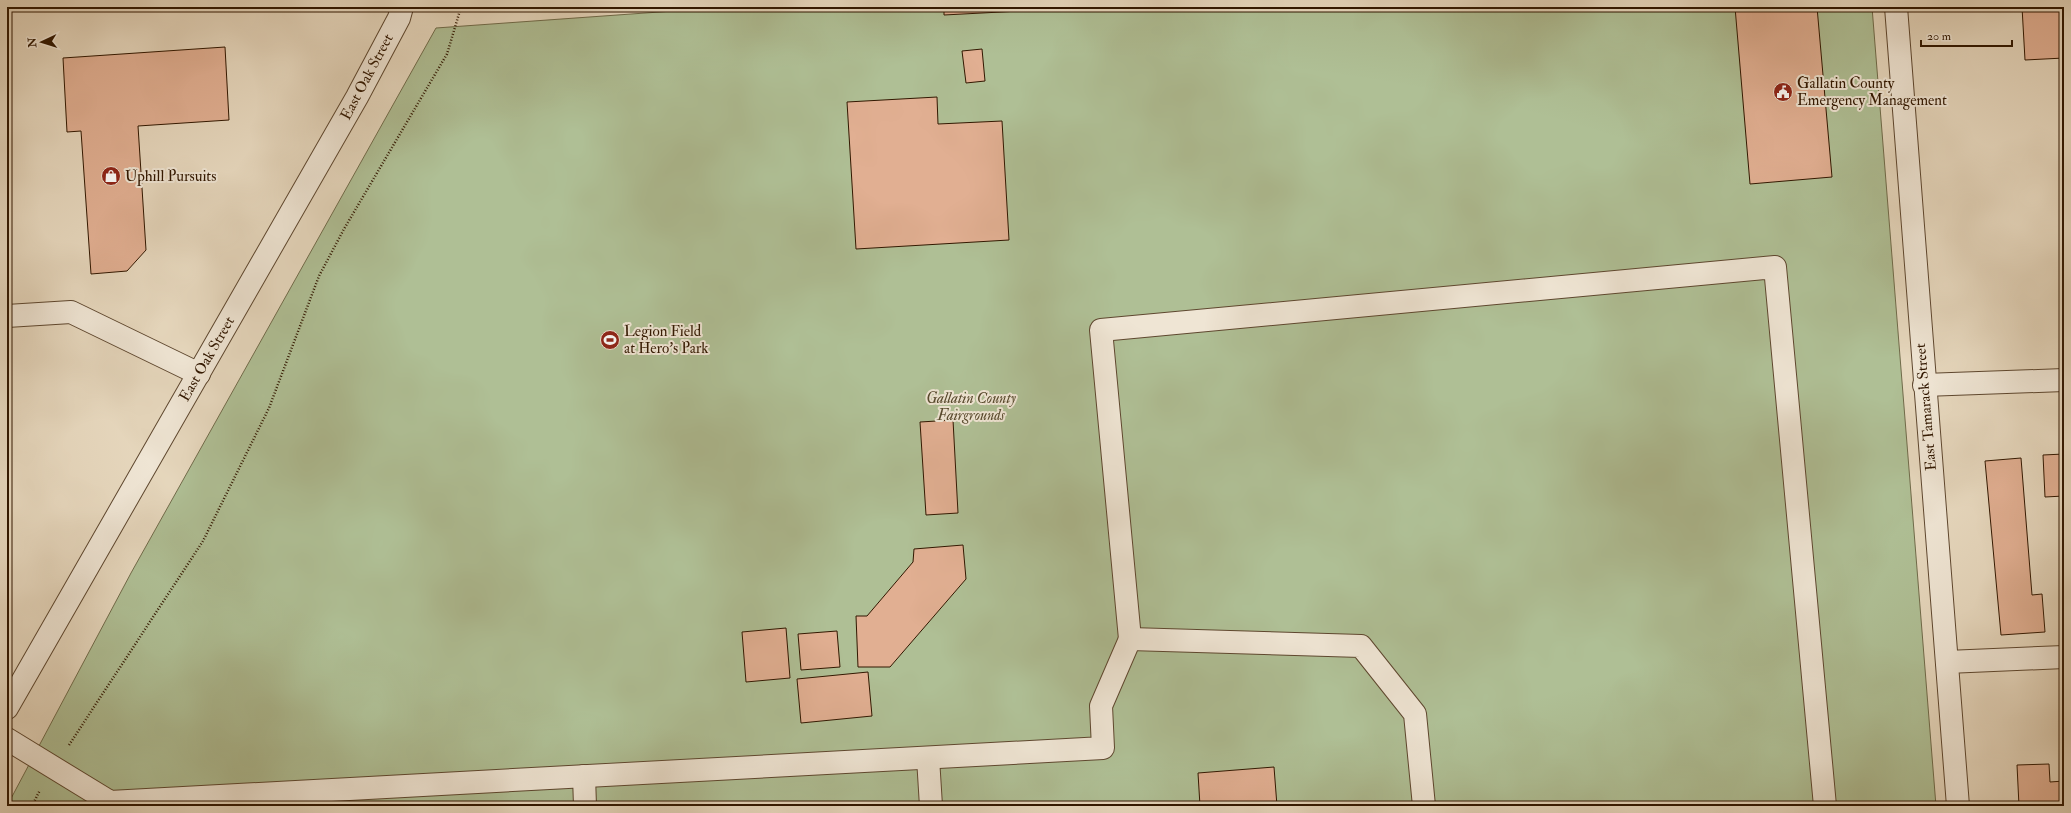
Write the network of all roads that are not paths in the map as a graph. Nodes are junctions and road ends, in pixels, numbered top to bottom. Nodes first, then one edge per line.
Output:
1 (402, 7) edge
2 (1896, 7) edge
3 (7, 316) edge
4 (199, 374) junction
5 (2064, 380) edge
6 (1924, 385) junction
7 (1130, 639) junction
8 (2064, 657) edge
9 (1947, 662) junction
10 (7, 708) edge
11 (7, 739) edge
12 (928, 758) junction
13 (584, 776) junction
14 (247, 800) edge
15 (585, 806) edge
16 (932, 806) edge
17 (1424, 806) edge
18 (1824, 806) edge
19 (1958, 806) edge

1 - 4 street, East Oak Street
2 - 6 street, East Tamarack Street
3 - 4 street
4 - 10 street, East Oak Street
5 - 6 street
6 - 9 street, East Tamarack Street
7 - 12 street
7 - 17 street
7 - 18 street
8 - 9 street
9 - 19 street, East Tamarack Street
11 - 14 street
12 - 13 street
12 - 16 street
13 - 14 street
13 - 15 street

